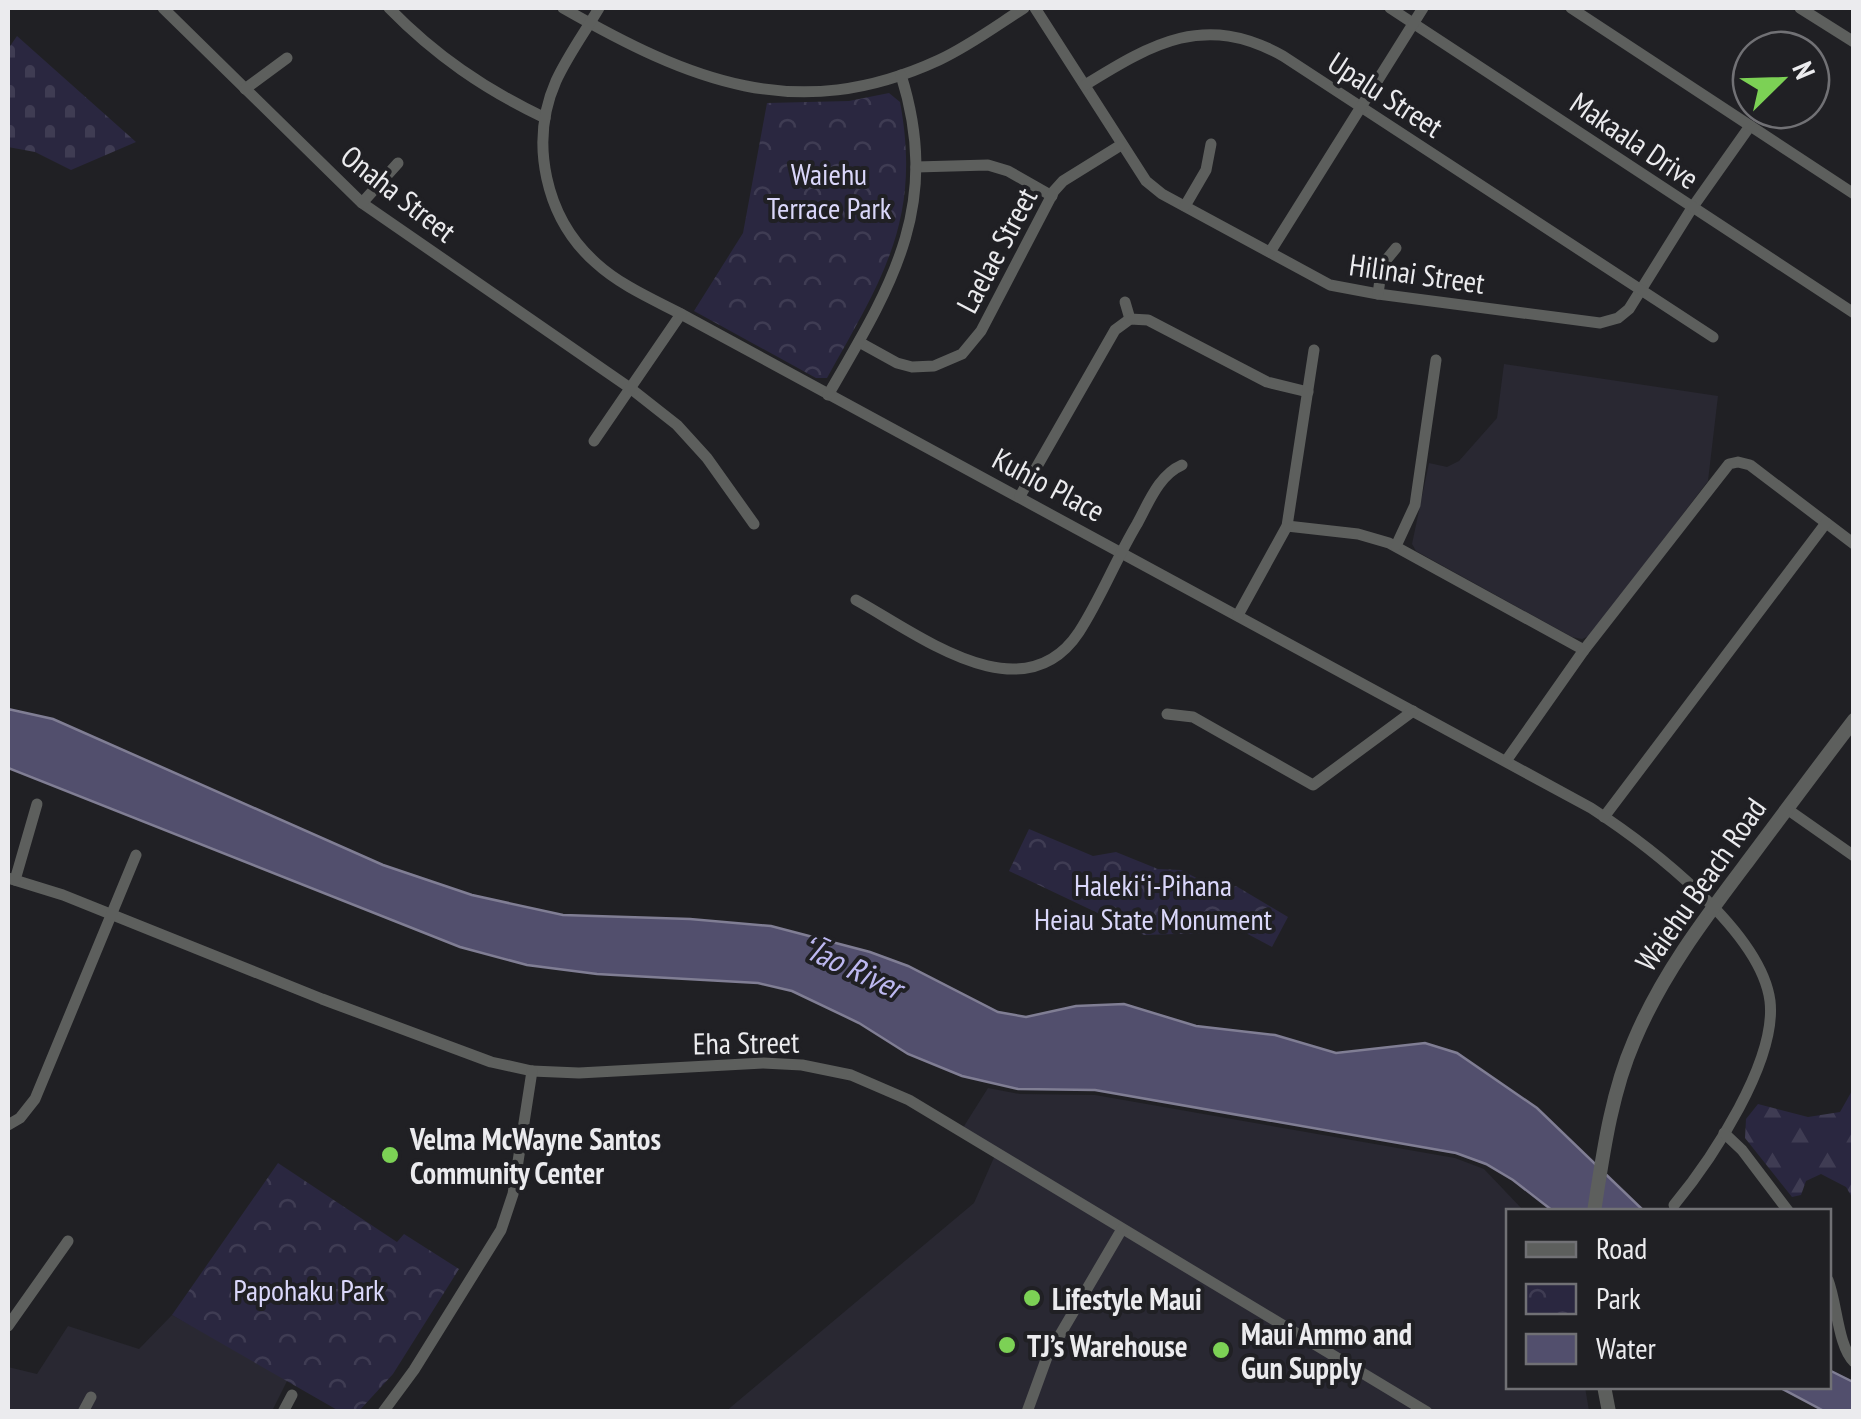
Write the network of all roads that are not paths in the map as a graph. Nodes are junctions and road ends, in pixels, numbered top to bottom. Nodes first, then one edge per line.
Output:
1 (164, 8) edge
2 (388, 8) edge
3 (563, 8) edge
4 (598, 8) edge
5 (1024, 8) edge
6 (1035, 8) edge
7 (1390, 8) edge
8 (1423, 8) edge
9 (1571, 8) edge
10 (1800, 8) edge
11 (590, 23) junction
12 (1412, 23) junction
13 (1854, 42) edge
14 (287, 58) dead end
15 (901, 76) junction
16 (1084, 85) junction
17 (245, 89) junction
18 (1362, 108) junction
19 (1731, 113) edge
20 (545, 118) junction
21 (1747, 130) edge
22 (1756, 130) edge
23 (1210, 144) dead end
24 (1121, 145) junction
25 (398, 163) dead end
26 (916, 167) junction
27 (1854, 194) edge
28 (1052, 196) junction
29 (362, 203) junction
30 (1185, 206) junction
31 (1692, 208) junction
32 (1396, 248) dead end
33 (1270, 252) junction
34 (1640, 292) junction
35 (1378, 294) junction
36 (1124, 302) dead end
37 (1854, 313) edge
38 (681, 314) junction
39 (1130, 318) junction
40 (1713, 337) dead end
41 (859, 342) junction
42 (1314, 350) dead end
43 (1436, 360) dead end
44 (630, 388) junction
45 (1308, 392) junction
46 (828, 395) junction
47 (594, 441) dead end
48 (1182, 465) dead end
49 (1020, 496) junction
50 (1826, 523) junction
51 (754, 524) dead end
52 (1287, 526) junction
53 (1854, 544) edge
54 (1396, 546) junction
55 (1120, 552) junction
56 (856, 600) dead end
57 (1238, 616) junction
58 (1584, 650) junction
59 (1413, 711) junction
60 (1167, 714) dead end
61 (1854, 720) edge
62 (1506, 760) junction
63 (37, 804) dead end
64 (1787, 809) junction
65 (1604, 817) junction
66 (136, 855) dead end
67 (1854, 856) edge
68 (11, 879) edge
69 (1712, 907) junction
70 (110, 914) junction
71 (532, 1072) junction
72 (8, 1125) edge
73 (1724, 1134) junction
74 (1674, 1205) dead end
75 (1594, 1209) edge
76 (1787, 1209) edge
77 (1122, 1228) junction
78 (68, 1241) dead end
79 (1831, 1290) edge
80 (8, 1326) edge
81 (1854, 1362) edge
82 (292, 1395) dead end
83 (91, 1397) dead end
84 (83, 1412) edge
85 (283, 1412) edge
86 (384, 1412) edge
87 (1027, 1412) edge
88 (1427, 1412) edge

1 - 17 street, Onaha Street
2 - 20 street
3 - 11 street
4 - 11 street, Kuhio Place
5 - 15 street
6 - 16 street, Hilinai Street
7 - 12 street, Makaala Drive
8 - 12 street
9 - 19 street
10 - 13 street
11 - 15 street
11 - 20 street, Kuhio Place
12 - 18 street
12 - 31 street, Makaala Drive
14 - 17 street
15 - 26 street
16 - 18 street, Upalu Street
16 - 24 street, Hilinai Street
17 - 29 street, Onaha Street
18 - 33 street
18 - 34 street, Upalu Street
20 - 38 street, Kuhio Place
21 - 31 street, Hilinai Street
22 - 27 street
23 - 30 street
24 - 28 street, Laelae Street
24 - 30 street, Hilinai Street
25 - 29 street
26 - 28 street
26 - 41 street
28 - 41 street, Laelae Street
29 - 44 street, Onaha Street
30 - 33 street, Hilinai Street
31 - 34 street, Hilinai Street
31 - 37 street, Makaala Drive
32 - 35 street
33 - 35 street, Hilinai Street
34 - 35 street, Hilinai Street
34 - 40 street, Upalu Street
36 - 39 street
38 - 44 street
38 - 46 street, Kuhio Place
39 - 45 street
39 - 49 street
41 - 46 street
42 - 45 street
43 - 54 street
44 - 47 street
44 - 51 street, Onaha Street
45 - 52 street
46 - 49 street, Kuhio Place
48 - 55 street
49 - 55 street, Kuhio Place
50 - 53 street
50 - 58 street
50 - 65 street
52 - 54 street
52 - 57 street
54 - 58 street
55 - 56 street
55 - 57 street, Kuhio Place
57 - 59 street, Kuhio Place
58 - 62 street
59 - 60 street
59 - 62 street, Kuhio Place
61 - 64 street, Waiehu Beach Road
62 - 65 street, Kuhio Place
63 - 68 street
64 - 67 street
64 - 69 street, Waiehu Beach Road
65 - 69 street, Kuhio Place
66 - 70 street
68 - 70 street, Eha Street
69 - 73 street, Kuhio Place
69 - 75 street, Waiehu Beach Road
70 - 71 street, Eha Street
70 - 72 street
71 - 77 street, Eha Street
71 - 86 street
73 - 74 street, Kuhio Place
73 - 76 street
77 - 87 street
77 - 88 street, Eha Street
78 - 80 street
79 - 81 street
82 - 85 street
83 - 84 street

